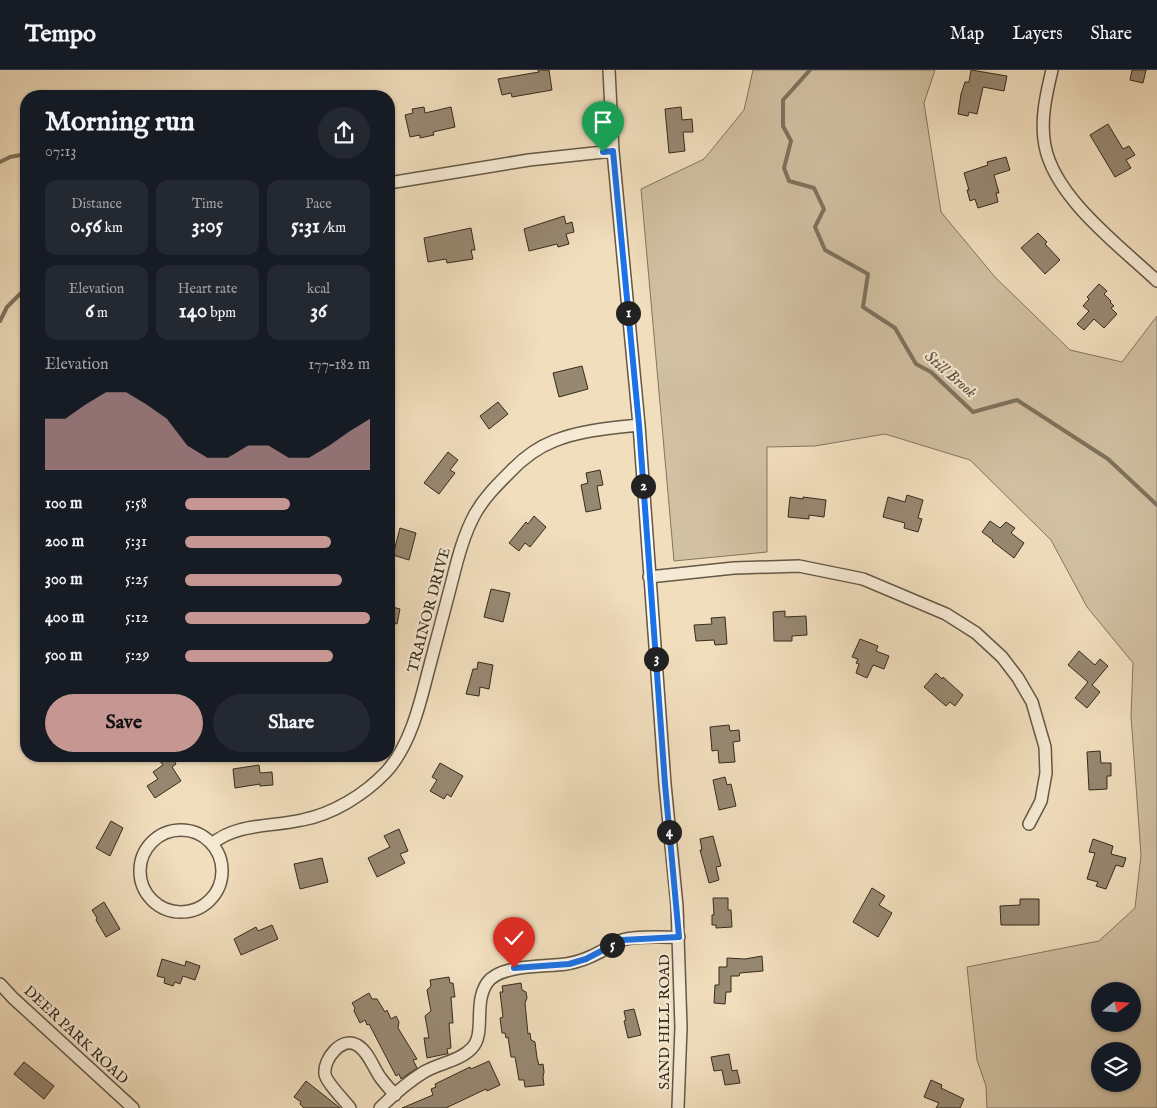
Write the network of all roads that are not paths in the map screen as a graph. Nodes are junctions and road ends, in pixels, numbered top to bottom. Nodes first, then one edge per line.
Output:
1 (609, 70) edge
2 (1052, 70) edge
3 (613, 151) junction
4 (395, 182) edge
5 (1157, 281) edge
6 (639, 425) junction
7 (650, 576) junction
8 (395, 760) edge
9 (393, 762) edge
10 (1029, 824) dead end
11 (212, 844) junction
12 (679, 937) junction
13 (0, 984) edge
14 (395, 1095) junction
15 (133, 1108) edge
16 (350, 1108) edge
17 (380, 1108) edge
18 (678, 1108) edge

1 - 3 street, SAND HILL ROAD
2 - 5 street
3 - 4 street
3 - 6 street, SAND HILL ROAD
6 - 7 street, SAND HILL ROAD
6 - 8 street, TRAINOR DRIVE
7 - 10 street
7 - 12 street, SAND HILL ROAD
9 - 11 street, TRAINOR DRIVE
11 - 11 street
12 - 14 street
12 - 18 street, SAND HILL ROAD
13 - 15 street, DEER PARK ROAD
14 - 16 street
14 - 17 street

